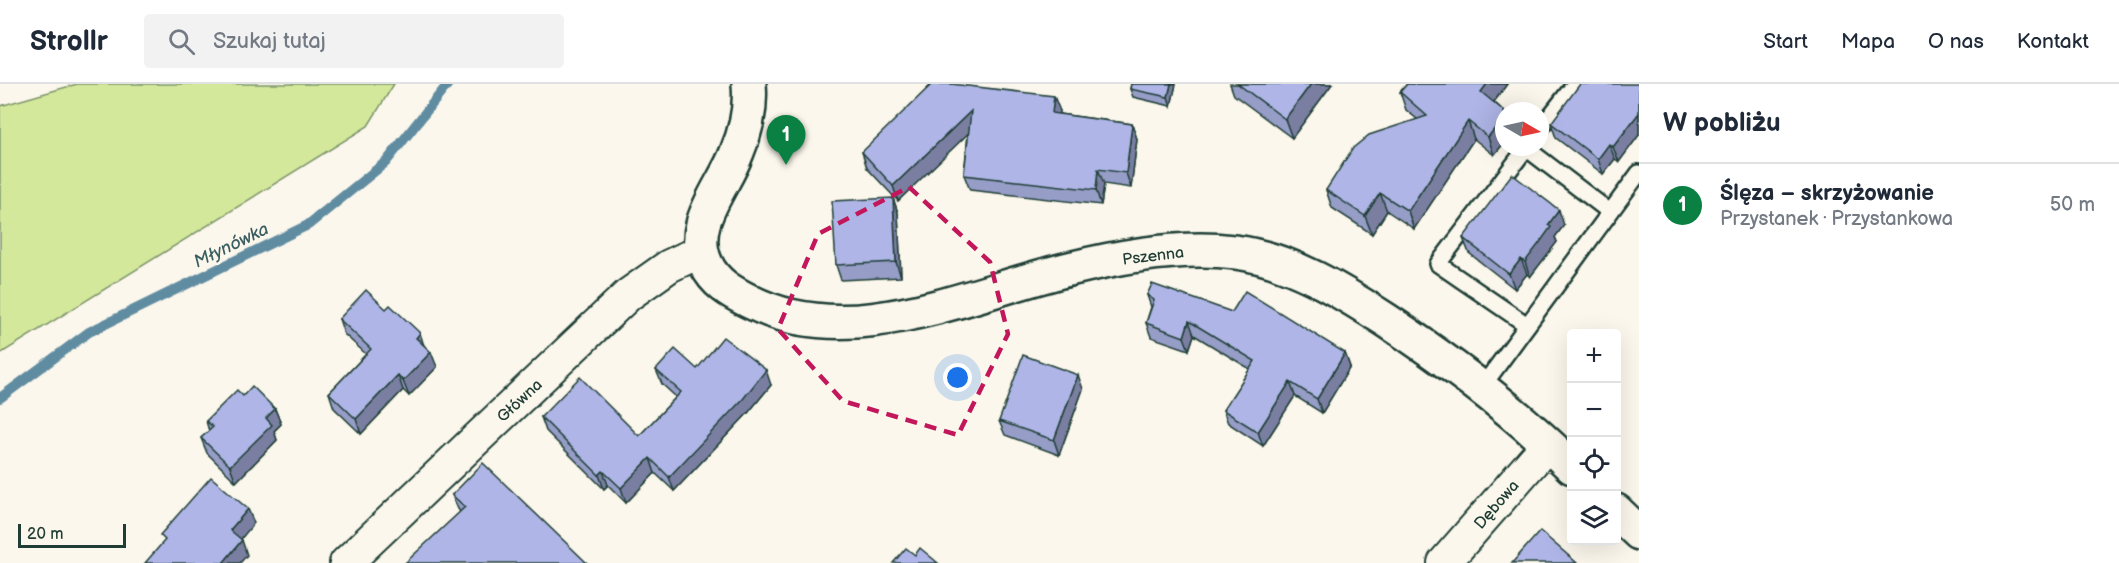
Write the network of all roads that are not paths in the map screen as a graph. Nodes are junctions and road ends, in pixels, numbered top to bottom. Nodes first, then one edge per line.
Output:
1 (749, 84) edge
2 (1575, 84) edge
3 (1549, 117) edge
4 (1520, 156) edge
5 (1536, 156) edge
6 (1639, 173) edge
7 (1610, 212) junction
8 (701, 250) junction
9 (1527, 325) junction
10 (1482, 387) junction
11 (1548, 444) junction
12 (1567, 462) edge
13 (1621, 515) edge
14 (1639, 533) edge
15 (346, 563) edge
16 (1444, 563) edge

1 - 8 street
2 - 3 lane
4 - 9 lane
5 - 7 lane
6 - 7 lane
7 - 9 lane
8 - 10 street, Pszenna
8 - 15 street, Główna
9 - 10 lane
10 - 11 street, Pszenna
11 - 12 street, Pszenna
11 - 16 street, Dębowa
13 - 14 street

